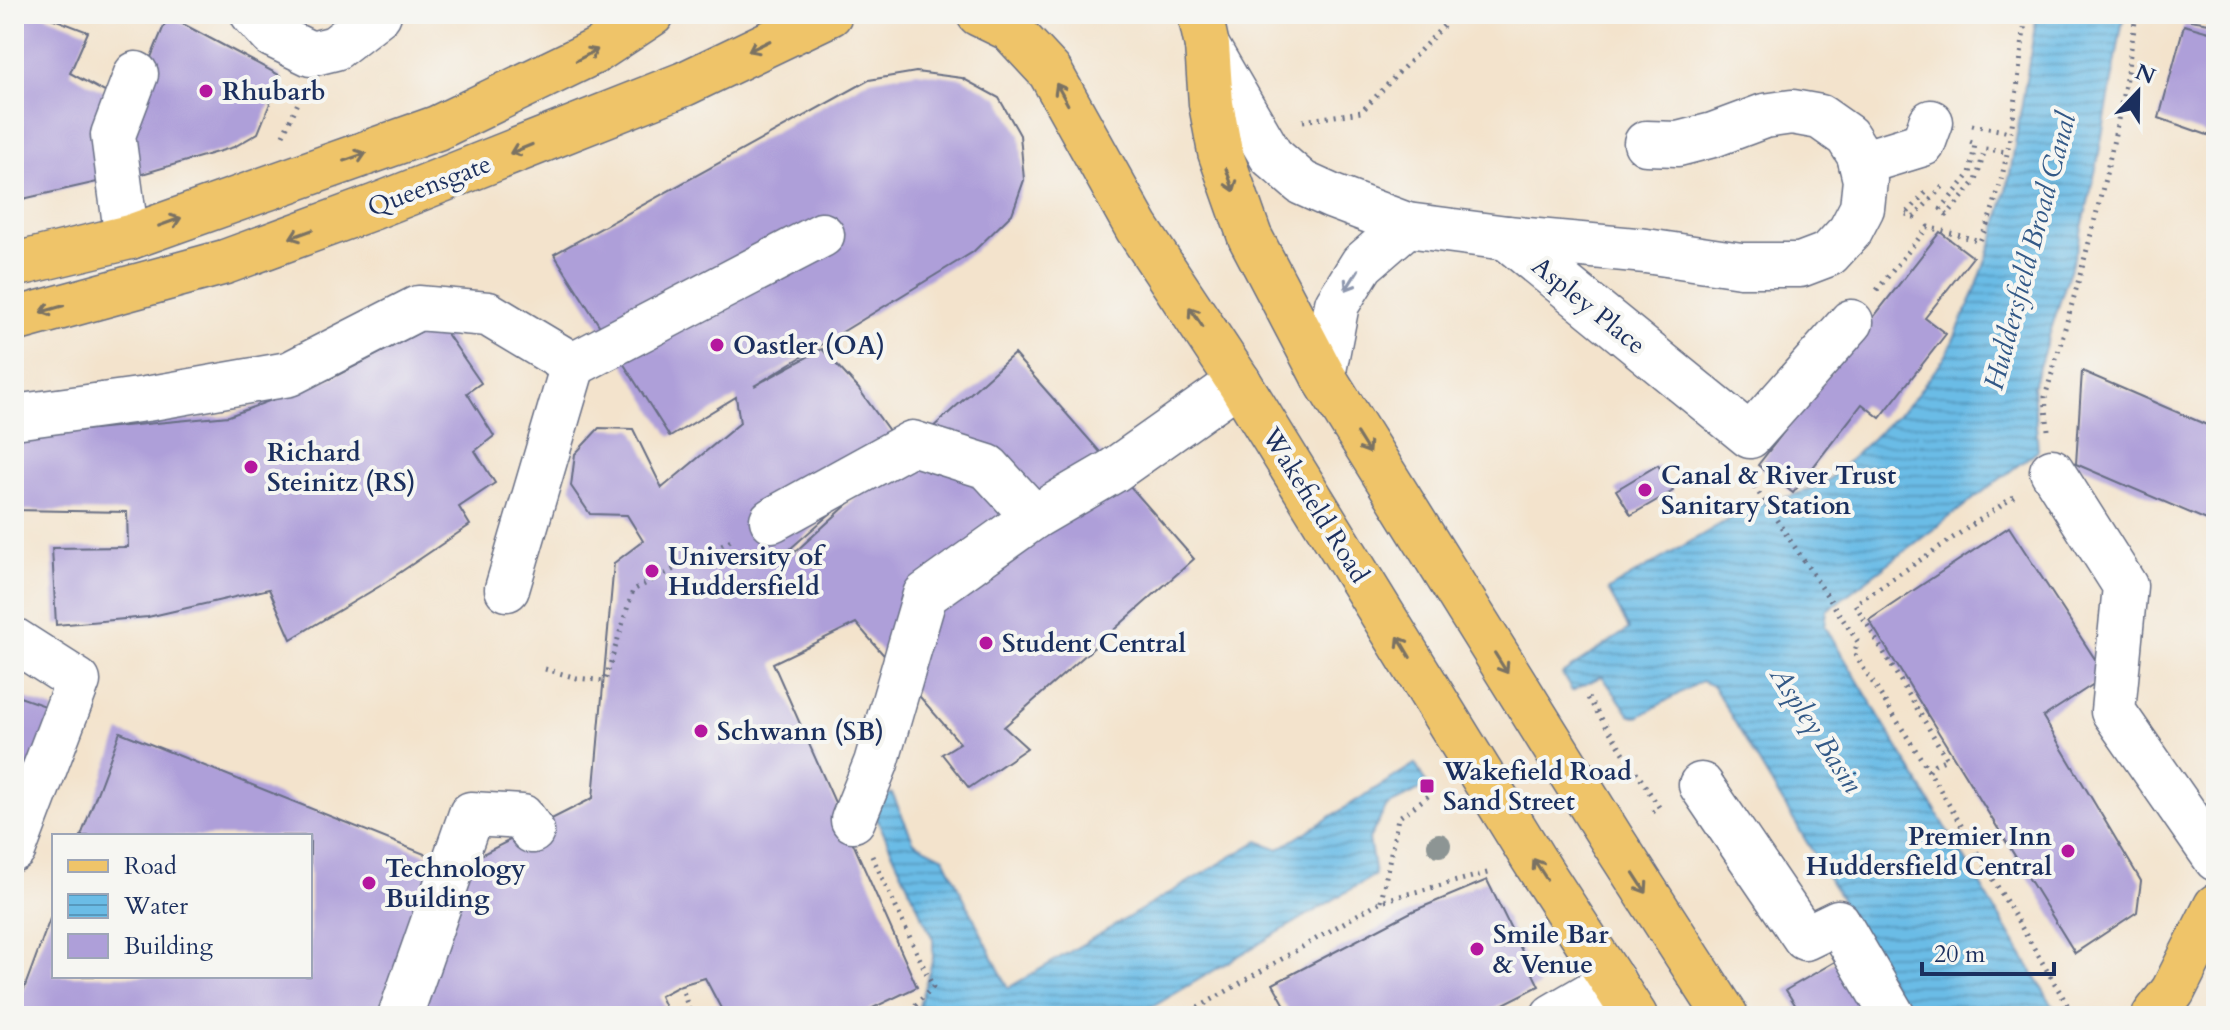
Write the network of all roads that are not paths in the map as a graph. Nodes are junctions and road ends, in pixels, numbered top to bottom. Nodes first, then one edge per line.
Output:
1 (253, 14) edge
2 (379, 14) edge
3 (652, 14) edge
4 (830, 14) edge
5 (979, 14) edge
6 (1204, 30) edge
7 (136, 74) dead end
8 (1945, 122) road end
9 (1646, 143) dead end
10 (1861, 163) junction
11 (1407, 225) junction
12 (822, 235) dead end
13 (130, 237) junction
14 (1507, 238) junction
15 (14, 265) edge
16 (14, 320) edge
17 (1851, 322) road end
18 (573, 365) junction
19 (1323, 376) junction
20 (1239, 382) junction
21 (14, 417) edge
22 (2052, 471) road end
23 (1034, 517) junction
24 (772, 520) road end
25 (507, 589) dead end
26 (14, 640) edge
27 (1701, 785) dead end
28 (853, 820) road end
29 (532, 831) dead end
30 (14, 849) edge
31 (2216, 859) edge
32 (2216, 906) edge
33 (1624, 999) edge
34 (400, 1016) edge
35 (1553, 1016) edge
36 (1726, 1016) edge
37 (1893, 1016) edge
38 (2154, 1016) edge

1 - 2 street
13 -> 3 main road, Queensgate
4 -> 16 main road, Queensgate
20 -> 5 main road, Wakefield Road
6 - 11 street, Aspley Place
6 -> 19 main road
7 - 13 street
8 - 10 street
9 - 10 street
10 - 14 street
11 - 14 street, Aspley Place
11 -> 19 street
12 - 18 street
13 - 15 main road, Queensgate
14 - 17 street, Aspley Place
18 - 21 street
18 - 25 street
19 -> 36 main road
20 - 23 street
33 -> 20 main road, Wakefield Road
22 - 31 street
23 - 24 street
23 - 28 street
26 - 30 street
27 - 37 street
29 - 34 street
32 - 38 main road
33 - 35 street

